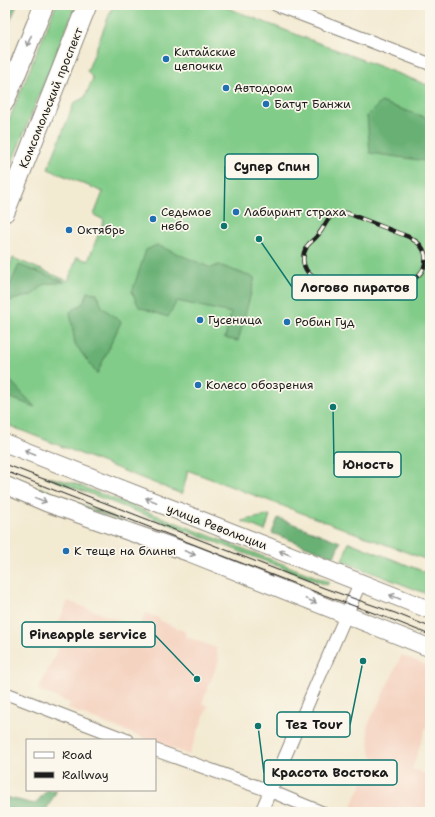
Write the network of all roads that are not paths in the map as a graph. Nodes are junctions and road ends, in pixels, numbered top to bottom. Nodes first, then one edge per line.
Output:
1 (44, 5) edge
2 (87, 5) edge
3 (276, 5) edge
4 (430, 64) edge
5 (5, 101) edge
6 (5, 212) edge
7 (5, 443) edge
8 (5, 486) edge
9 (360, 583) junction
10 (430, 610) edge
11 (346, 615) junction
12 (430, 648) edge
13 (5, 693) edge
14 (124, 739) edge
15 (156, 750) edge
16 (270, 792) junction
17 (261, 812) edge
18 (322, 812) edge

1 -> 5 main road
2 - 6 main road, Комсомольский проспект
3 - 4 street
9 -> 7 main road, улица Революции
8 -> 11 main road
10 -> 9 main road, улица Революции
9 - 11 street
11 - 12 main road
11 - 16 street
13 - 14 street
15 - 16 street
16 - 17 street
16 - 18 street

